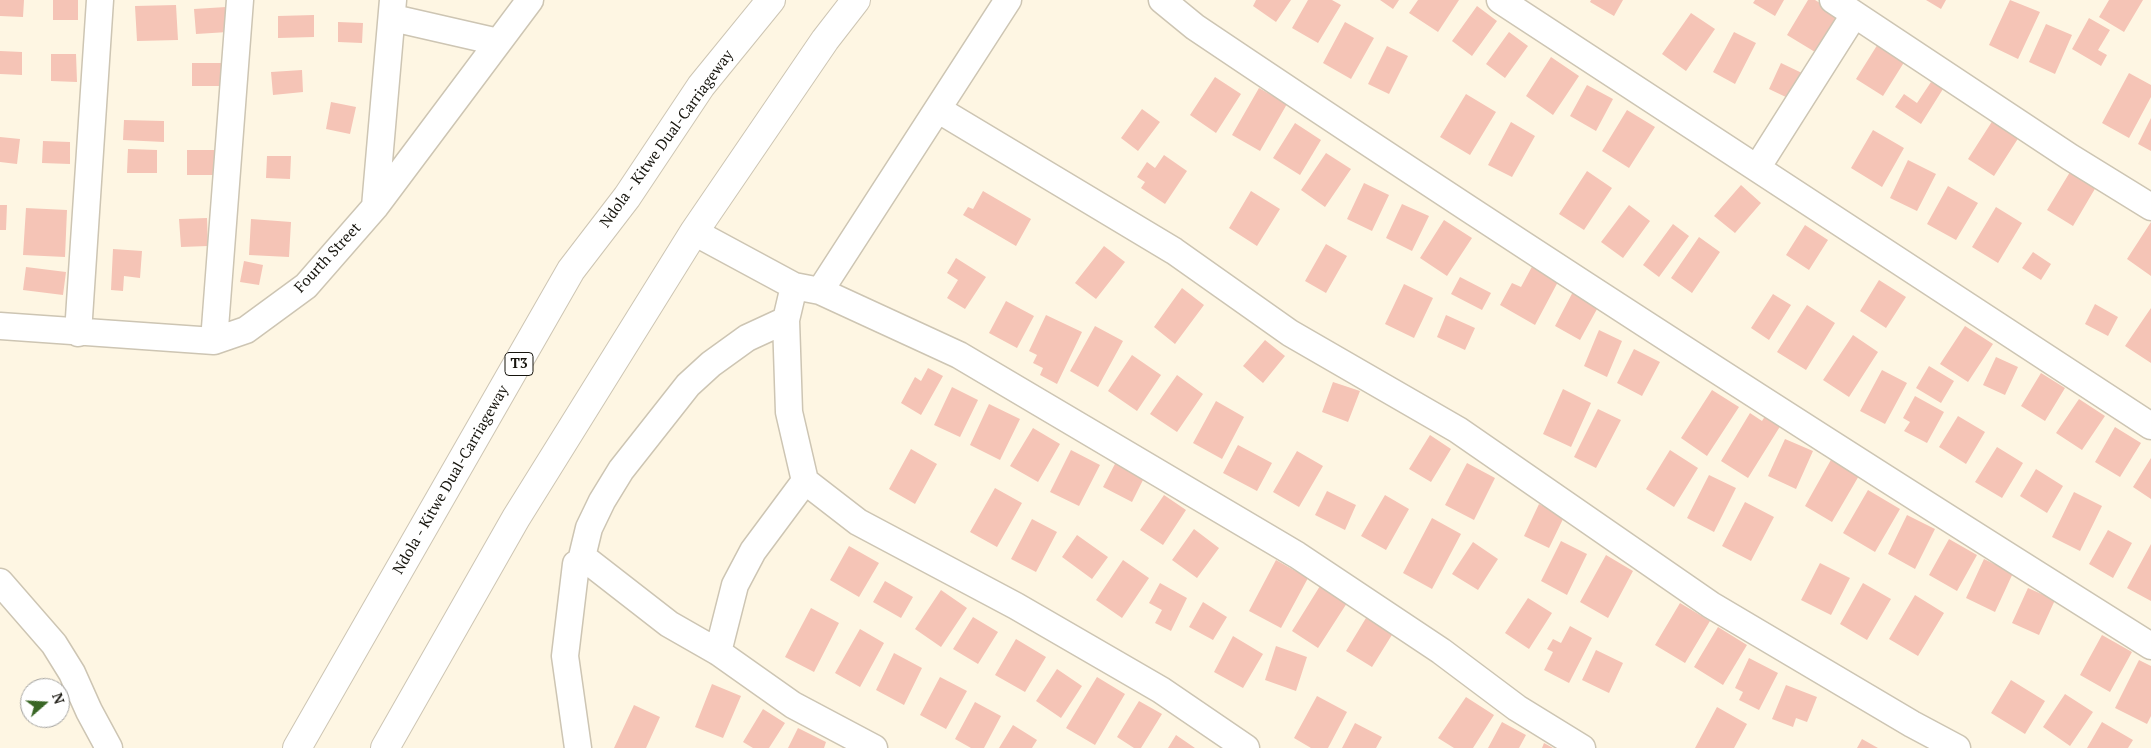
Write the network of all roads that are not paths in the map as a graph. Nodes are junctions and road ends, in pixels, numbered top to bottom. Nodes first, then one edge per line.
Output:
1 (100, 0) edge
2 (240, 0) edge
3 (530, 0) edge
4 (771, 0) edge
5 (856, 0) edge
6 (1008, 0) edge
7 (1162, 0) edge
8 (1500, 0) edge
9 (1833, 0) edge
10 (393, 9) edge
11 (1854, 14) junction
12 (498, 42) junction
13 (938, 110) junction
14 (1757, 168) junction
15 (375, 207) junction
16 (2151, 207) edge
17 (694, 232) junction
18 (794, 286) junction
19 (820, 291) junction
20 (786, 320) junction
21 (0, 326) edge
22 (78, 332) junction
23 (214, 341) junction
24 (2151, 426) edge
25 (805, 481) junction
26 (581, 561) junction
27 (0, 582) edge
28 (2151, 646) edge
29 (718, 652) junction
30 (312, 719) junction
31 (109, 748) edge
32 (280, 748) edge
33 (297, 748) edge
34 (385, 748) edge
35 (578, 748) edge
36 (874, 748) edge
37 (1246, 748) edge
38 (1582, 748) edge
39 (1957, 748) edge

1 - 22 street
2 - 23 street
3 - 12 street, Fourth Street
4 - 30 highway, Ndola - Kitwe Dual-Carriageway / T3
5 - 17 highway
6 - 13 street
7 - 28 street
8 - 14 street
9 - 11 street
10 - 12 street
10 - 15 street
11 - 14 street
11 - 16 street
12 - 15 street, Fourth Street
13 - 19 street
13 - 39 street
14 - 24 street
15 - 23 street, Fourth Street
17 - 18 street
17 - 34 highway
18 - 19 street
18 - 20 street
19 - 38 street
20 - 25 street
20 - 26 street
21 - 22 street, Fourth Street
22 - 23 street, Fourth Street
25 - 29 street
25 - 37 street
26 - 29 street
26 - 35 street
27 - 31 street
29 - 36 street
30 - 32 highway
30 - 33 highway, Ndola - Kitwe Dual-Carriageway / T3

